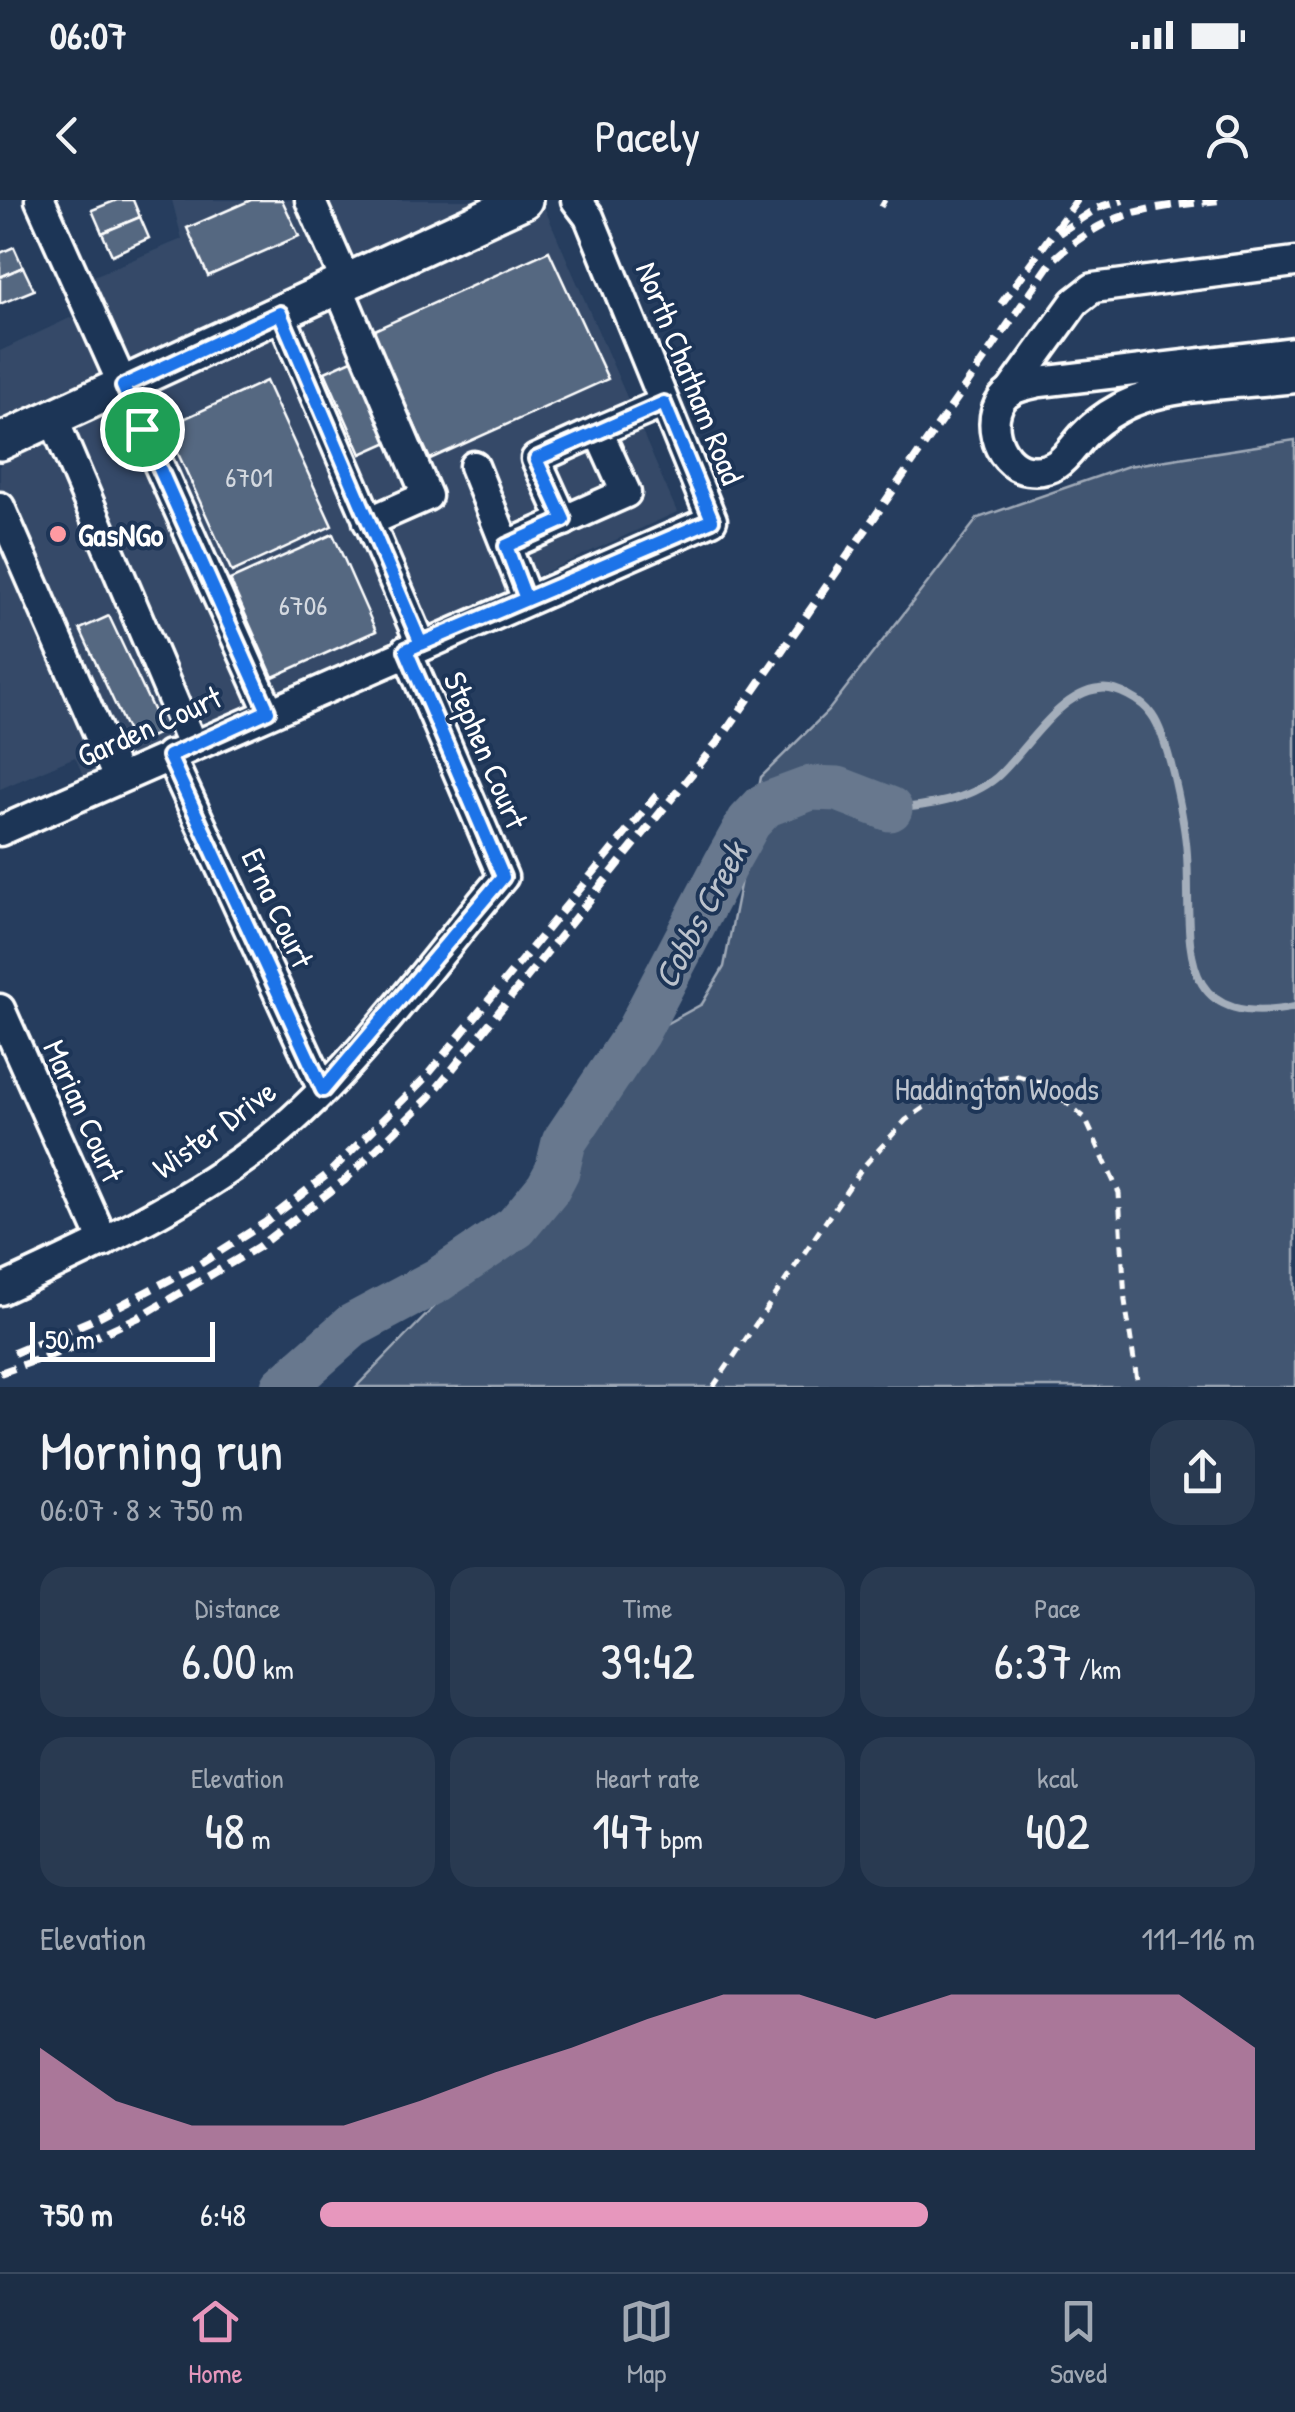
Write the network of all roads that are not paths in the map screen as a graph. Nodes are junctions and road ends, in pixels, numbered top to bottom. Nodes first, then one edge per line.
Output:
1 (40, 200) edge
2 (310, 200) edge
3 (524, 200) edge
4 (576, 200) edge
5 (1295, 262) edge
6 (342, 284) junction
7 (280, 313) junction
8 (1295, 352) edge
9 (1295, 378) edge
10 (123, 386) junction
11 (1010, 392) junction
12 (664, 403) junction
13 (53, 418) junction
14 (598, 431) junction
15 (0, 442) edge
16 (474, 466) dead end
17 (0, 507) edge
18 (564, 520) junction
19 (712, 520) joint
20 (368, 522) junction
21 (506, 546) junction
22 (526, 599) junction
23 (413, 647) junction
24 (268, 711) junction
25 (181, 750) junction
26 (118, 778) junction
27 (0, 831) edge
28 (503, 877) joint
29 (0, 1009) edge
30 (323, 1090) junction
31 (104, 1242) junction
32 (0, 1290) edge

1 - 10 street
2 - 6 street
3 - 6 main road
4 - 12 street, North Chatham Road
5 - 11 street
6 - 7 main road
6 - 20 street
7 - 10 main road
7 - 20 street, Stephen Court
8 - 11 street
9 - 11 street
10 - 13 main road
10 - 24 street
12 - 14 street
12 - 19 street, North Chatham Road
13 - 15 main road
13 - 25 street, Erna Court
14 - 18 street
14 - 18 street
16 - 21 street
17 - 26 street
18 - 21 street
19 - 22 street, Garden Court
20 - 23 street, Stephen Court
21 - 22 street
22 - 23 street, Garden Court
23 - 24 street, Garden Court
23 - 28 street, Stephen Court
24 - 25 street, Garden Court
25 - 26 street, Garden Court
25 - 30 street, Erna Court
26 - 27 street, Garden Court
28 - 30 street, Wister Drive
29 - 31 street, Marian Court
30 - 31 street, Wister Drive
31 - 32 street, Wister Drive

